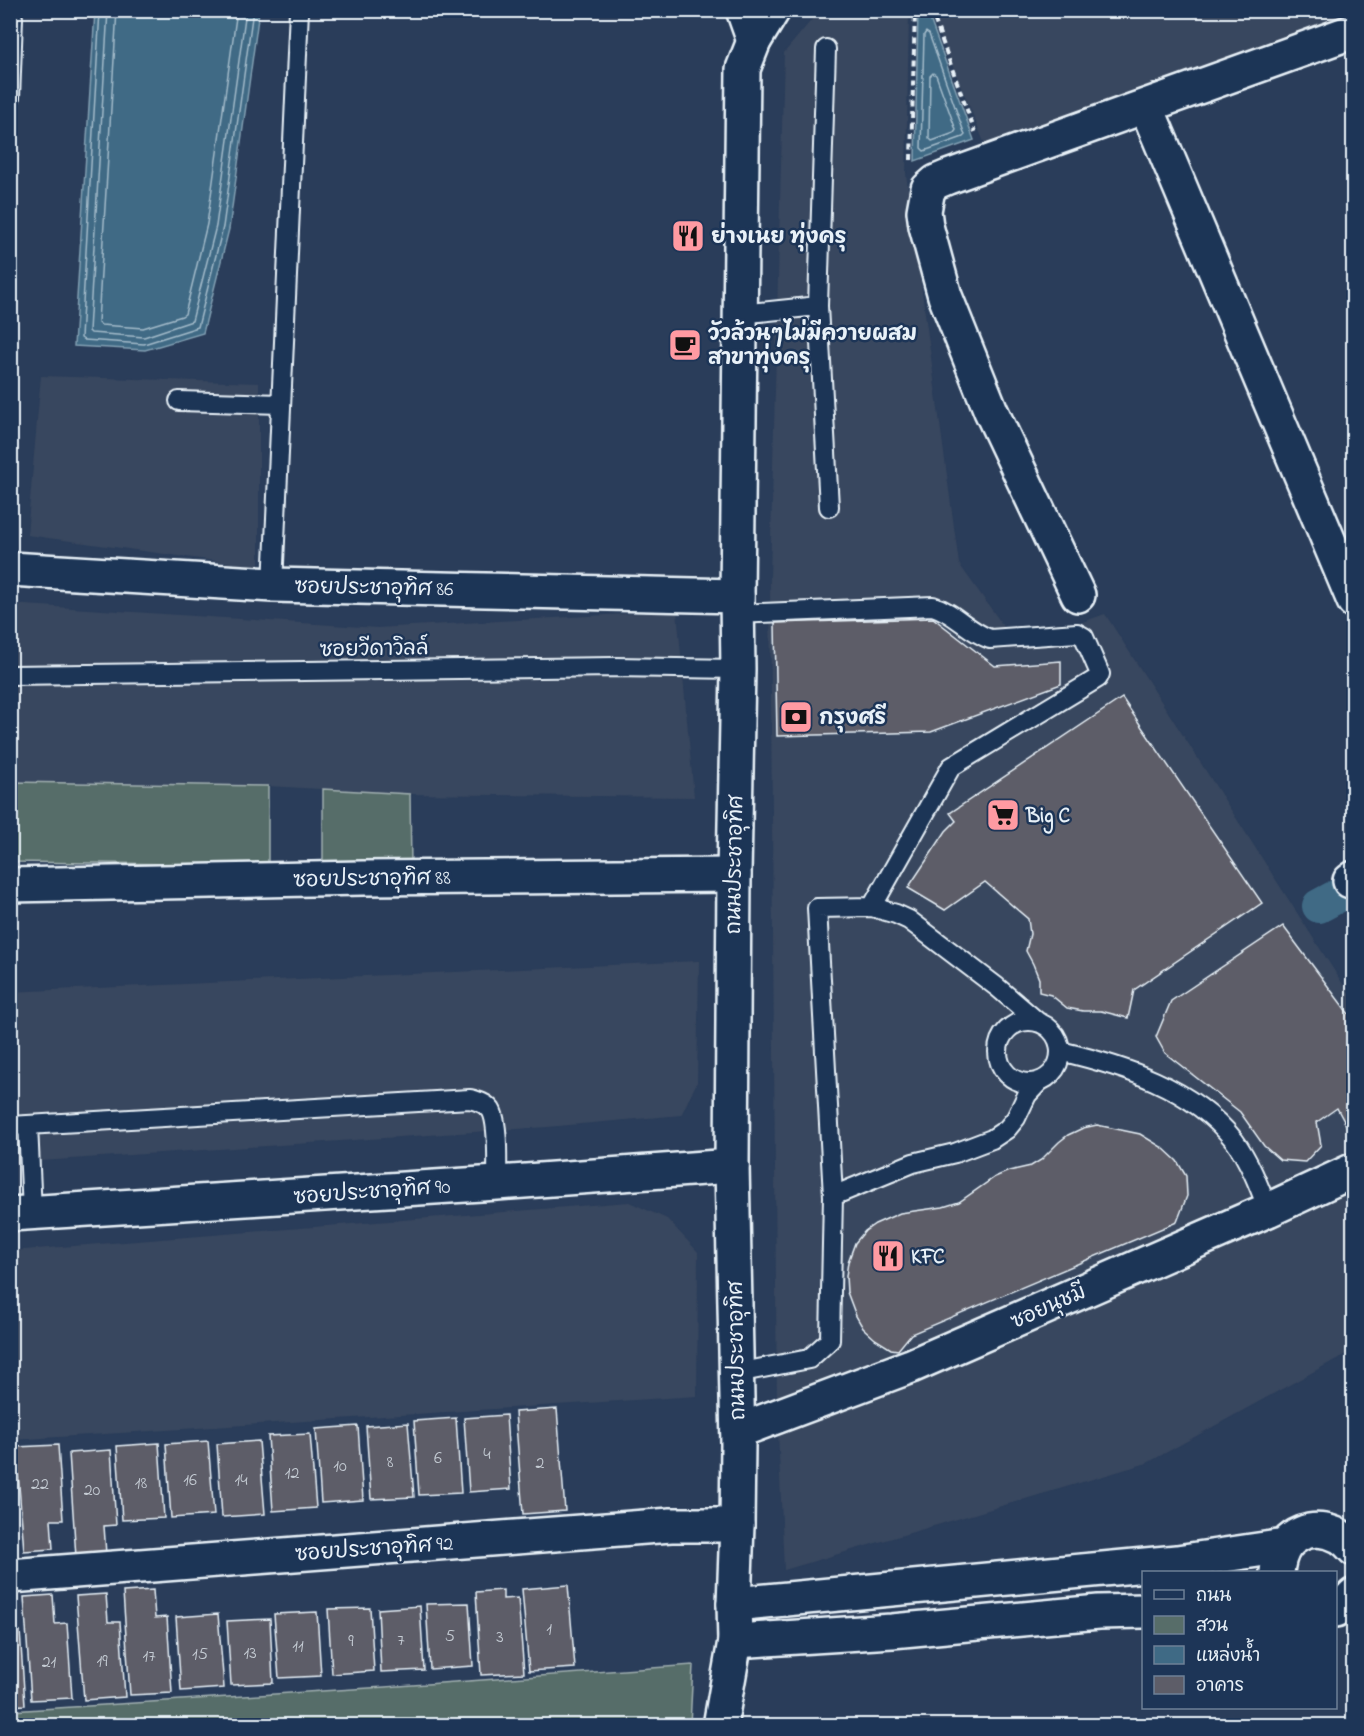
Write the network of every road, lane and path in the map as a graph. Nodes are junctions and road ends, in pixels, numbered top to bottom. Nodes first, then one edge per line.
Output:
1 (299, 10) edge
2 (743, 10) edge
3 (772, 10) edge
4 (915, 10) edge
5 (931, 10) edge
6 (1347, 10) edge
7 (10, 12) edge
8 (1353, 30) edge
9 (754, 41) junction
10 (826, 49) dead end
11 (11, 76) edge
12 (10, 98) edge
13 (1146, 106) junction
14 (976, 136) dead end
15 (911, 162) dead end
16 (818, 306) junction
17 (740, 314) junction
18 (179, 401) dead end
19 (281, 404) junction
20 (829, 507) dead end
21 (10, 569) edge
22 (273, 585) junction
23 (1078, 595) dead end
24 (1353, 601) edge
25 (737, 605) junction
26 (738, 669) junction
27 (10, 675) edge
28 (734, 875) junction
29 (10, 885) edge
30 (872, 907) junction
31 (1038, 1022) junction
32 (1060, 1051) junction
33 (1040, 1081) junction
34 (19, 1126) edge
35 (732, 1166) junction
36 (1353, 1170) edge
37 (497, 1183) junction
38 (833, 1196) junction
39 (1268, 1210) junction
40 (21, 1213) edge
41 (736, 1374) junction
42 (738, 1431) junction
43 (737, 1525) junction
44 (1350, 1539) edge
45 (1281, 1559) edge
46 (10, 1576) edge
47 (734, 1604) junction
48 (1142, 1611) edge
49 (735, 1641) junction
50 (720, 1725) edge

1 - 19 lane
2 - 9 street
3 - 9 street, ถนนประชาอุทิศ
4 - 15 path
5 - 14 path
6 - 8 street
7 - 11 lane
8 - 13 street
9 - 17 street, ถนนประชาอุทิศ
10 - 16 lane
11 - 12 lane
13 - 23 street
13 - 24 street
16 - 17 lane
16 - 20 lane
17 - 25 street, ถนนประชาอุทิศ
18 - 19 lane
19 - 22 lane
21 - 22 street, ซอยประชาอุทิศ 86
22 - 25 street, ซอยประชาอุทิศ 86
25 - 26 street, ถนนประชาอุทิศ
25 - 30 lane
26 - 27 lane, ซอยวีดาวิลล์
26 - 28 street, ถนนประชาอุทิศ
28 - 29 street, ซอยประชาอุทิศ 88
28 - 35 street, ถนนประชาอุทิศ
30 - 31 lane
30 - 38 lane
31 - 32 lane
31 - 33 lane
32 - 33 lane
32 - 39 lane
33 - 38 lane
34 - 37 lane
34 - 40 lane
35 - 37 street, ซอยประชาอุทิศ 90
35 - 41 street, ถนนประชาอุทิศ
36 - 39 street, ซอยนุชมี
37 - 40 street, ซอยประชาอุทิศ 90
38 - 41 lane
39 - 42 street, ซอยนุชมี
41 - 42 street, ถนนประชาอุทิศ
42 - 43 street, ถนนประชาอุทิศ
43 - 46 street, ซอยประชาอุทิศ 92
43 - 47 street, ถนนประชาอุทิศ
44 - 45 street
45 - 47 street
47 - 49 street, ถนนประชาอุทิศ
48 - 49 street
49 - 50 street, ถนนประชาอุทิศ

